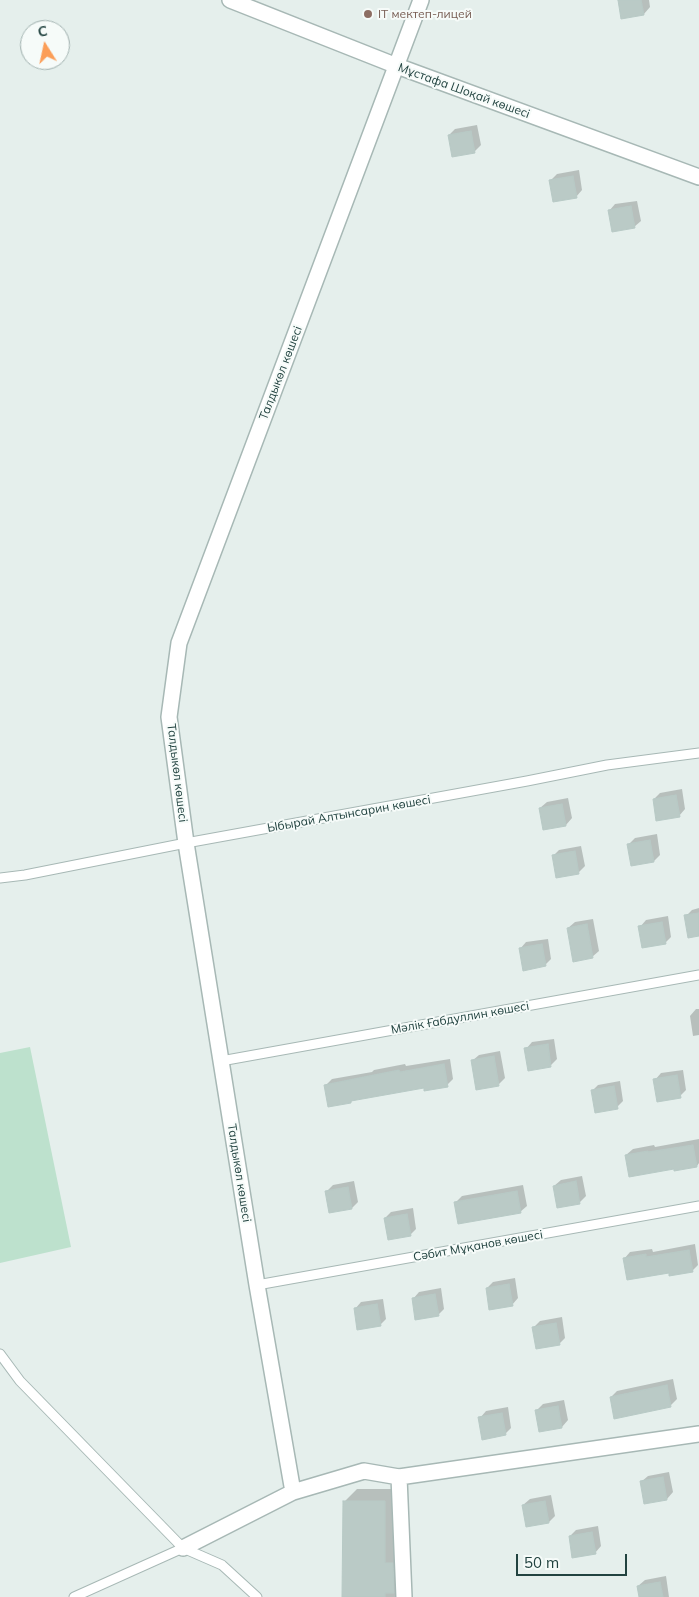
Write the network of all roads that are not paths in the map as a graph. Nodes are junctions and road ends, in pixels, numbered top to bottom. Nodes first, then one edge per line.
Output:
1 (230, 0) edge
2 (421, 0) edge
3 (397, 66) junction
4 (699, 177) edge
5 (699, 753) edge
6 (186, 843) junction
7 (0, 878) edge
8 (699, 975) edge
9 (221, 1061) junction
10 (699, 1206) edge
11 (257, 1285) junction
12 (0, 1354) edge
13 (699, 1434) edge
14 (399, 1477) junction
15 (293, 1492) junction
16 (183, 1548) junction
17 (74, 1597) edge
18 (257, 1597) edge
19 (404, 1597) edge

1 - 3 street, Мұстафа Шоқай көшесі
2 - 3 street, Талдыкөл көшесі
3 - 4 street, Мұстафа Шоқай көшесі
3 - 6 street, Талдыкөл көшесі
5 - 6 lane, Ыбырай Алтынсарин көшесі
6 - 7 lane, Ыбырай Алтынсарин көшесі
6 - 9 street, Талдыкөл көшесі
8 - 9 lane, Мәлік Ғабдуллин көшесі
9 - 11 street, Талдыкөл көшесі
10 - 11 lane, Сәбит Мұқанов көшесі
11 - 15 street, Талдыкөл көшесі
12 - 16 lane
13 - 14 street
14 - 15 street
14 - 19 street
15 - 16 street
16 - 17 lane
16 - 18 lane

